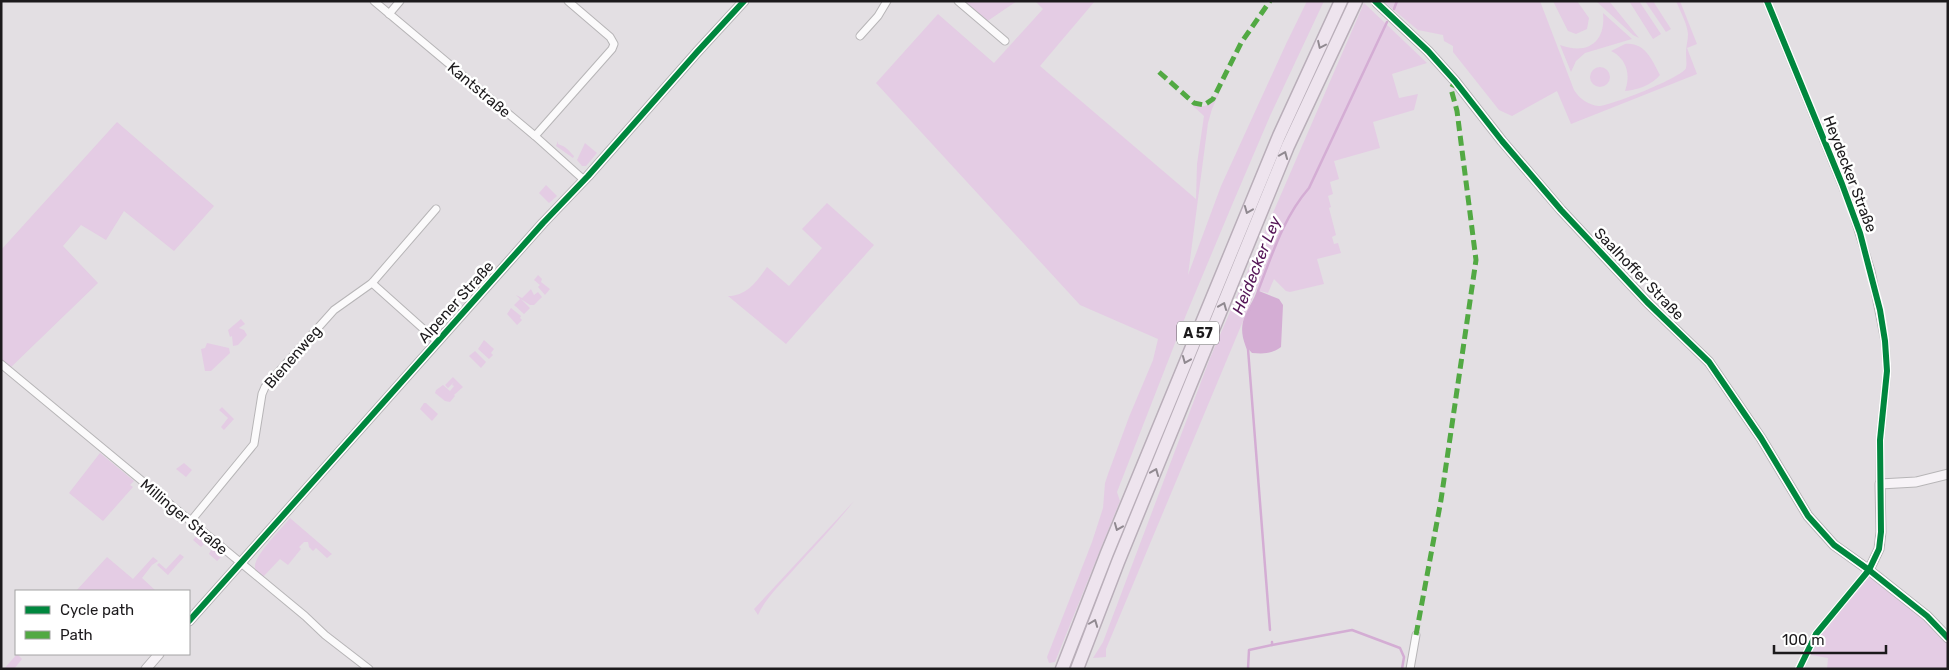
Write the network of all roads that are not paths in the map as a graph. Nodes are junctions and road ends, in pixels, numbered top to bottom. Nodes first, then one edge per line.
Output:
1 (374, 1) edge
2 (400, 1) edge
3 (568, 1) edge
4 (744, 1) edge
5 (887, 1) edge
6 (958, 1) edge
7 (1341, 1) edge
8 (1356, 1) edge
9 (1766, 1) edge
10 (1377, 3) dead end
11 (389, 14) junction
12 (860, 36) dead end
13 (1005, 41) dead end
14 (535, 136) junction
15 (584, 180) junction
16 (436, 210) dead end
17 (372, 283) junction
18 (438, 342) junction
19 (1, 364) edge
20 (1948, 474) edge
21 (1880, 484) junction
22 (190, 522) junction
23 (240, 563) junction
24 (1869, 570) junction
25 (190, 620) edge
26 (1416, 635) dead end
27 (1948, 638) edge
28 (158, 655) edge
29 (146, 669) edge
30 (368, 669) edge
31 (1062, 669) edge
32 (1077, 669) edge
33 (1410, 669) edge
34 (1799, 669) edge

1 - 11 street, Kantstraße
2 - 11 street
3 - 14 street
4 - 15 street, Alpener Straße
5 - 12 street
6 - 13 street
7 -> 31 highway, A 57
32 -> 8 highway, A 57
9 - 21 street, Heydecker Straße
10 - 24 street, Saalhoffer Straße
11 - 14 street, Kantstraße
14 - 15 street, Kantstraße
15 - 18 street, Alpener Straße
16 - 17 street, Bienenweg
17 - 18 street
17 - 22 street, Bienenweg
18 - 23 street, Alpener Straße
19 - 22 street, Millinger Straße
20 - 21 street
21 - 24 street, Heydecker Straße
22 - 23 street, Millinger Straße
23 - 25 street, Alpener Straße
23 - 30 street, Millinger Straße
24 - 27 street
24 - 34 street
26 - 33 street
28 - 29 street

